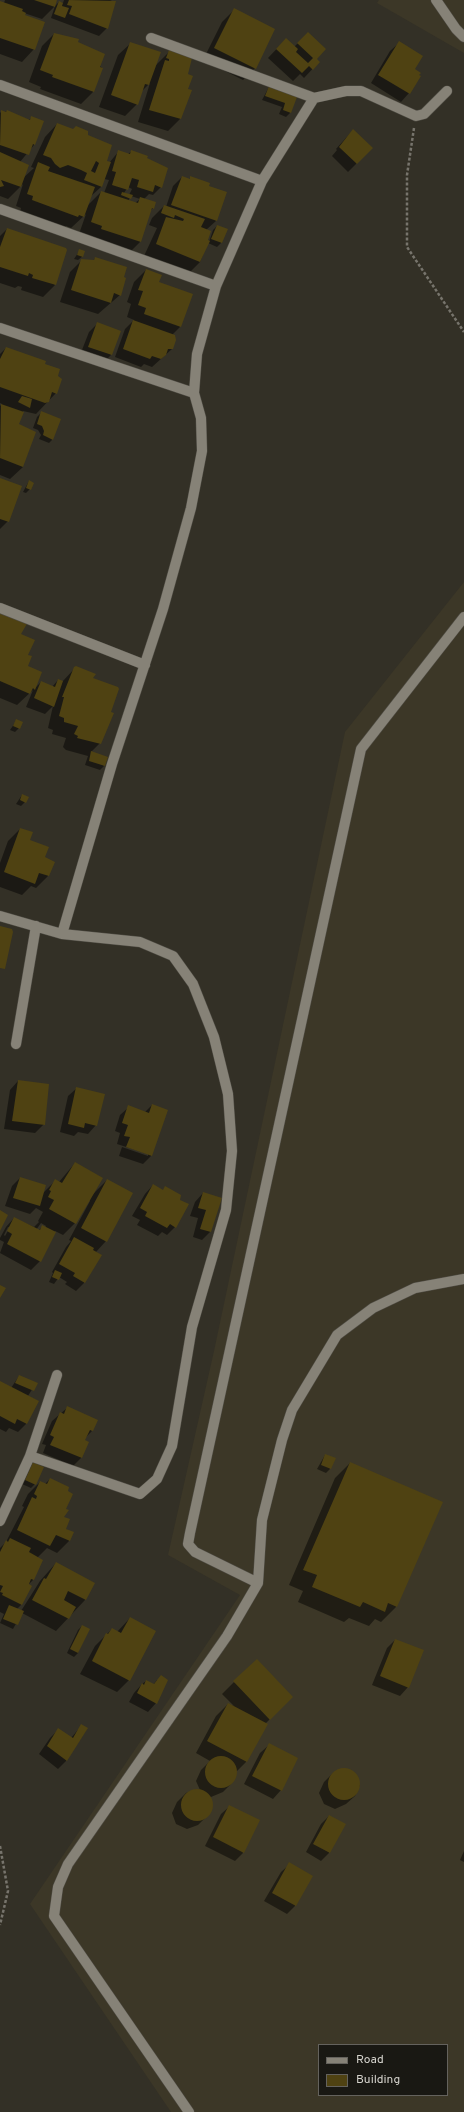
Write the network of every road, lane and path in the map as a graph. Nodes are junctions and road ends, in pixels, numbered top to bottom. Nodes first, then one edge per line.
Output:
1 (436, 0) edge
2 (464, 37) edge
3 (151, 38) dead end
4 (0, 85) edge
5 (447, 91) dead end
6 (314, 98) junction
7 (416, 116) junction
8 (262, 181) junction
9 (0, 209) edge
10 (216, 286) junction
11 (0, 328) edge
12 (464, 332) edge
13 (194, 393) junction
14 (0, 608) edge
15 (464, 617) edge
16 (145, 665) junction
17 (0, 916) edge
18 (36, 926) junction
19 (62, 934) junction
20 (16, 1044) dead end
21 (464, 1279) edge
22 (57, 1375) dead end
23 (30, 1456) junction
24 (0, 1521) edge
25 (258, 1583) junction
26 (0, 1846) edge
27 (0, 1924) edge
28 (189, 2112) edge

1 - 2 street
3 - 6 street
4 - 8 street
5 - 7 street
6 - 7 street
6 - 8 street
7 - 12 path
8 - 10 street
9 - 10 street
10 - 13 street
11 - 13 street
13 - 16 street
14 - 16 street
15 - 25 street
16 - 19 street
17 - 18 street
18 - 19 street
18 - 20 street
19 - 23 street
21 - 25 street
22 - 23 street
23 - 24 street
25 - 28 street
26 - 27 path

